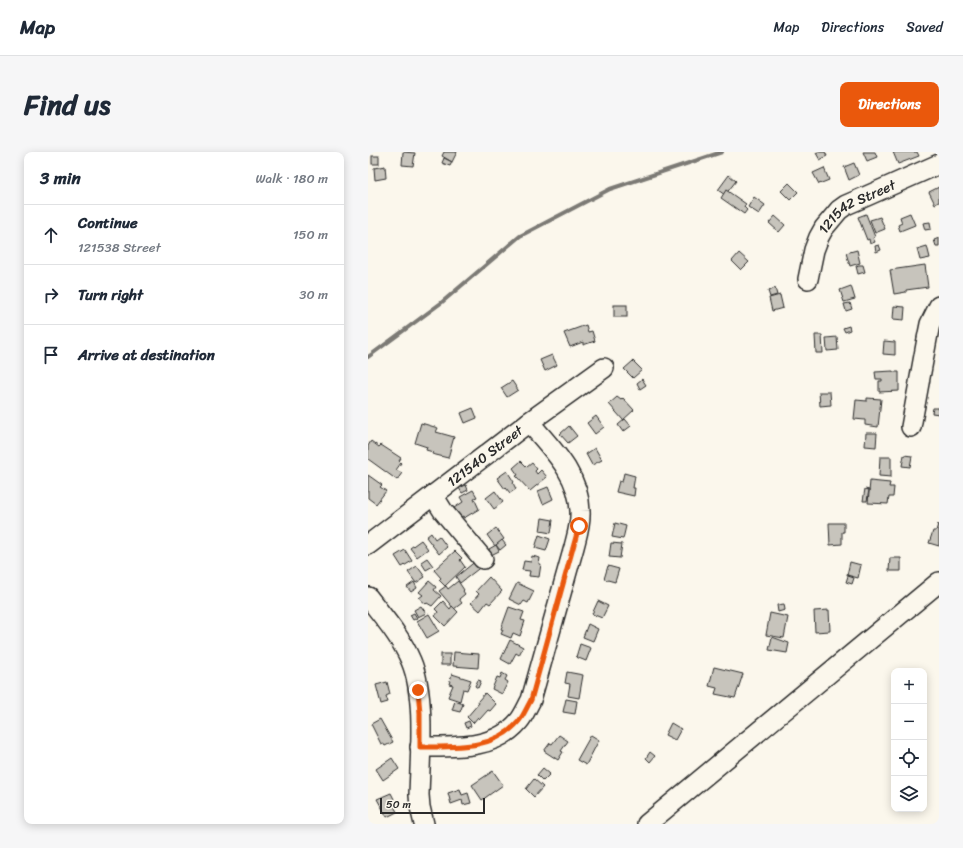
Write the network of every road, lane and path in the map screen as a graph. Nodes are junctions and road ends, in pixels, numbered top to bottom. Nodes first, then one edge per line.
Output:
1 (939, 164) edge
2 (808, 279) dead end
3 (939, 306) edge
4 (604, 368) dead end
5 (529, 422) junction
6 (911, 427) dead end
7 (433, 495) junction
8 (368, 545) edge
9 (484, 560) dead end
10 (939, 582) edge
11 (368, 598) edge
12 (420, 747) junction
13 (424, 824) edge
14 (647, 824) edge

1 - 2 street, 121542 Street
3 - 6 street
4 - 5 street, 121540 Street
5 - 7 street, 121540 Street
5 - 12 street
7 - 8 street, 121540 Street
7 - 9 street
10 - 14 street
11 - 12 street
12 - 13 street

